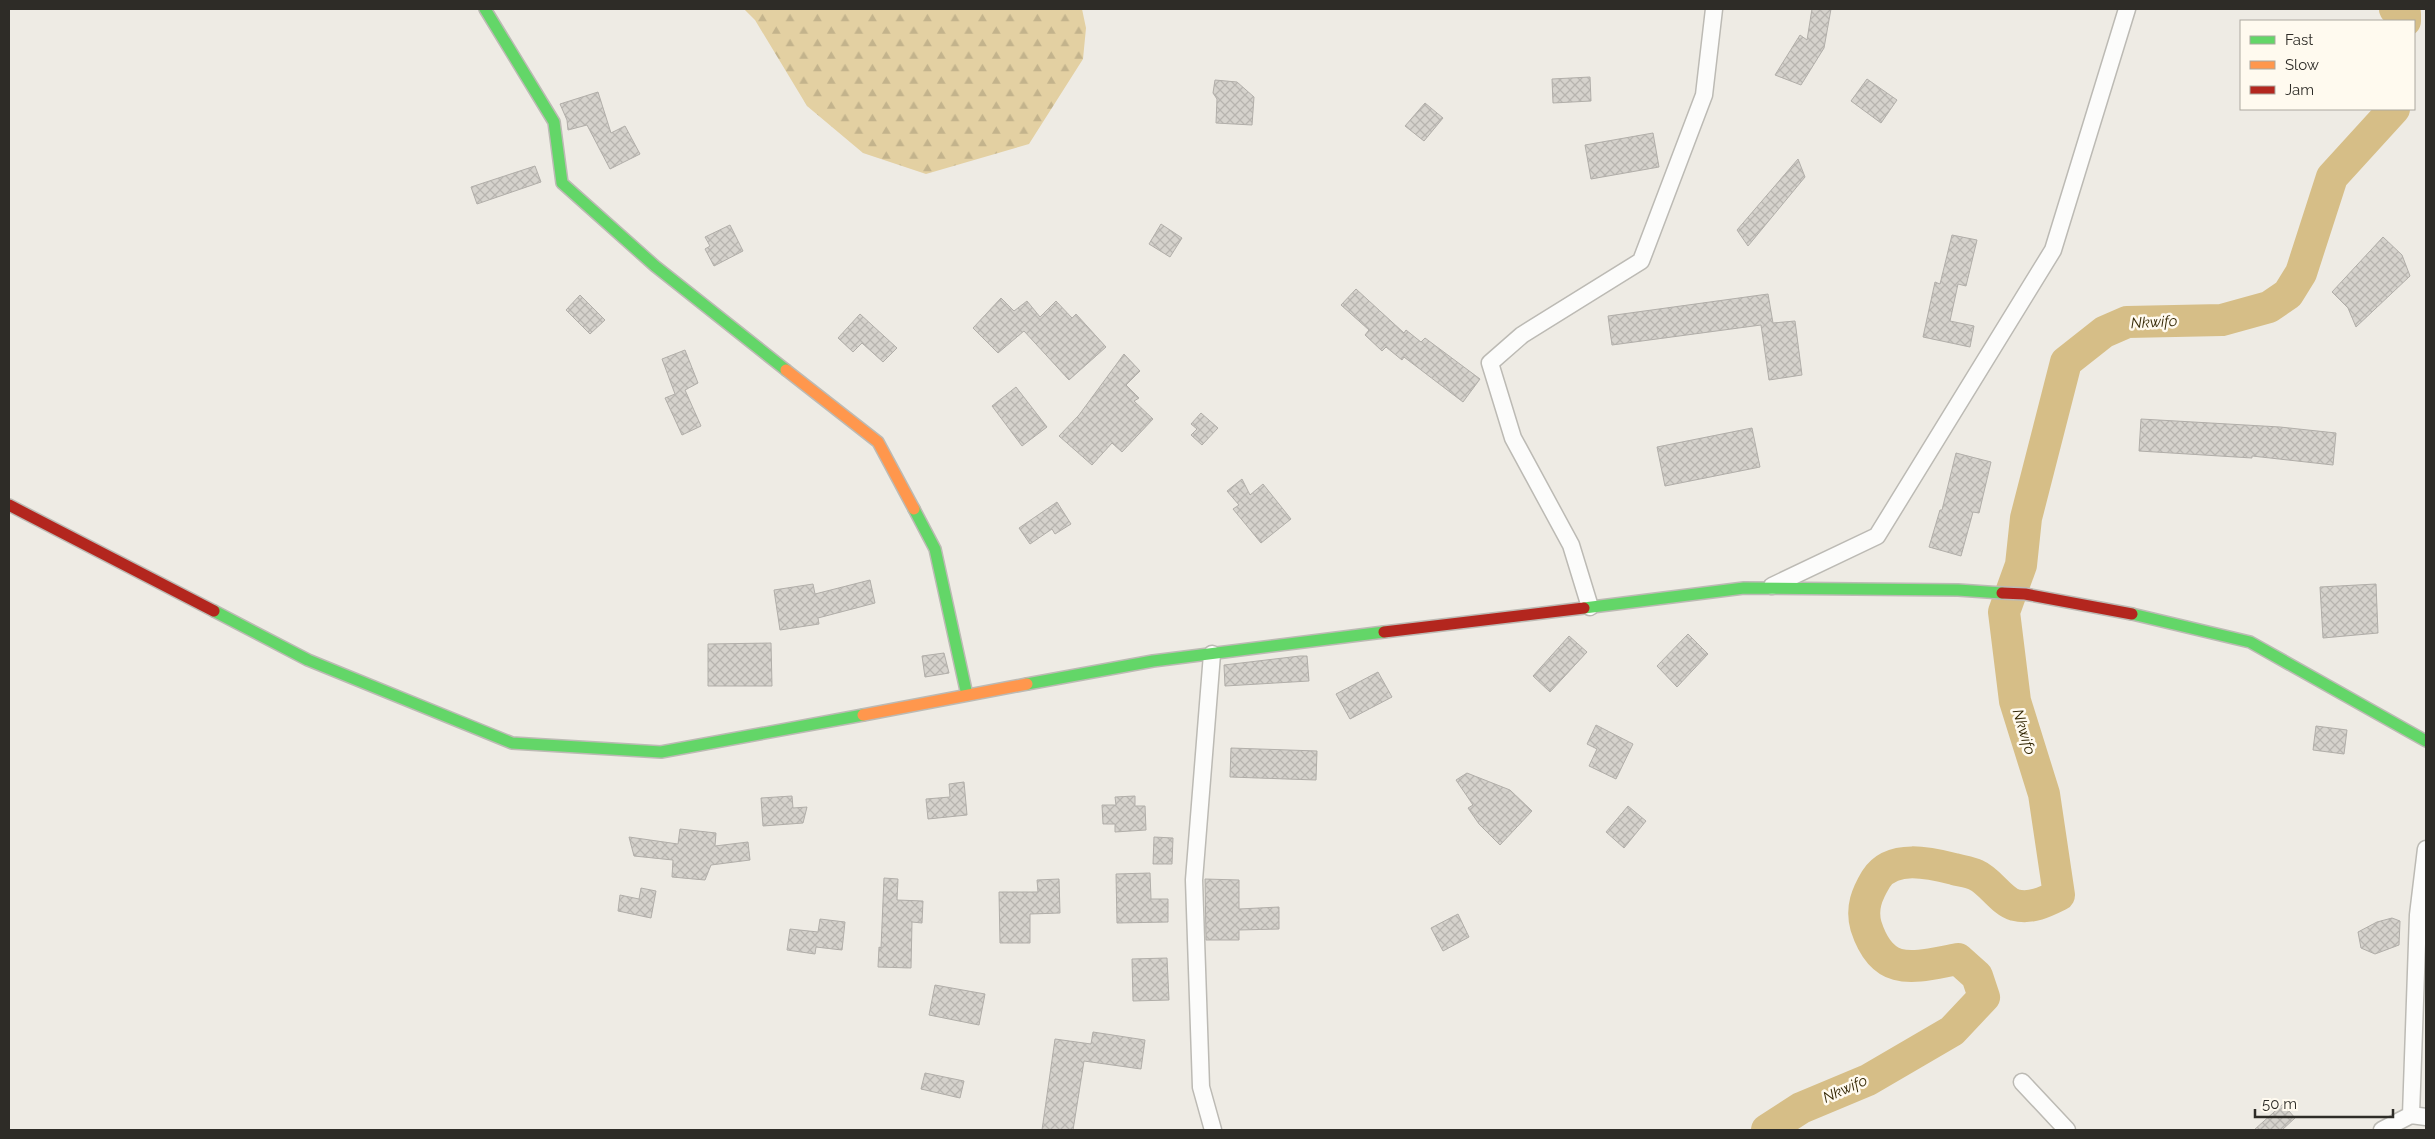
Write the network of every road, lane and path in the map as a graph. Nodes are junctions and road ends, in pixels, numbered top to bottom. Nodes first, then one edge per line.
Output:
1 (485, 9) edge
2 (2127, 9) edge
3 (1711, 11) edge
4 (9, 505) edge
5 (1768, 588) junction
6 (1590, 607) junction
7 (1212, 654) junction
8 (967, 696) junction
9 (2426, 741) edge
10 (2426, 849) edge
11 (2421, 974) edge
12 (2022, 1082) dead end
13 (2419, 1116) edge
14 (1213, 1130) edge
15 (2067, 1130) edge
16 (2382, 1130) edge

1 - 8 street
2 - 5 street
3 - 6 street
4 - 8 street
5 - 6 street
5 - 9 street
6 - 7 street
7 - 8 street
7 - 14 street
10 - 11 street
11 - 13 street
12 - 15 street
13 - 16 street

